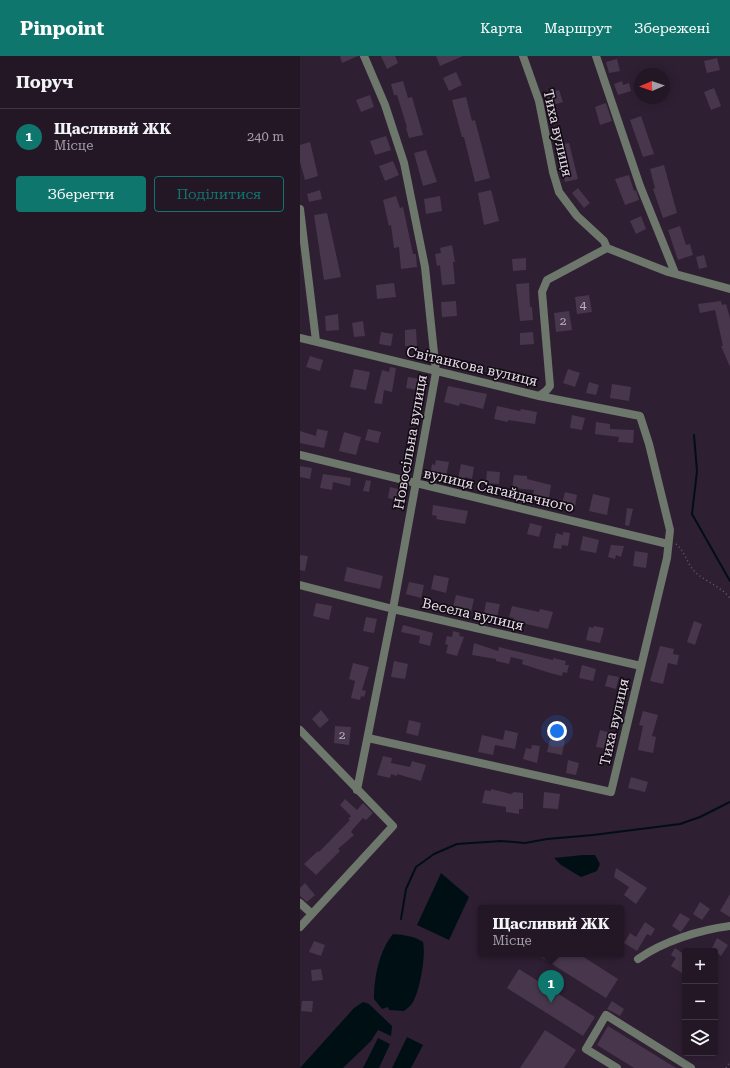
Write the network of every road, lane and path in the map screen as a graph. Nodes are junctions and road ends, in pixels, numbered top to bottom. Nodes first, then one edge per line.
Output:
1 (364, 56) edge
2 (523, 56) edge
3 (596, 56) edge
4 (300, 209) edge
5 (607, 248) junction
6 (675, 273) junction
7 (730, 289) edge
8 (300, 338) edge
9 (316, 341) junction
10 (436, 372) junction
11 (539, 396) junction
12 (640, 416) joint
13 (300, 455) edge
14 (417, 484) junction
15 (668, 544) junction
16 (300, 585) edge
17 (730, 598) edge
18 (393, 609) junction
19 (641, 666) junction
20 (300, 730) edge
21 (368, 738) junction
22 (357, 790) junction
23 (300, 903) edge
24 (312, 914) junction
25 (730, 926) edge
26 (300, 927) edge
27 (638, 959) dead end
28 (730, 1062) edge
29 (617, 1068) edge
30 (691, 1068) edge
31 (726, 1068) edge

1 - 10 street, Новосільна вулиця
2 - 5 street, Тиха вулиця
3 - 6 street
4 - 9 street
5 - 6 street
5 - 11 street
6 - 7 street
8 - 9 street, Світанкова вулиця
9 - 10 street, Світанкова вулиця
10 - 11 street, Світанкова вулиця
10 - 14 street, Новосільна вулиця
11 - 12 street, Світанкова вулиця
12 - 15 street, Тиха вулиця
13 - 14 street, вулиця Сагайдачного
14 - 15 street, вулиця Сагайдачного
14 - 18 street, Новосільна вулиця
15 - 17 path
15 - 19 street, Тиха вулиця
16 - 18 street, Весела вулиця
18 - 19 street, Весела вулиця
18 - 21 street, Новосільна вулиця
19 - 21 street, Тиха вулиця
20 - 22 street
21 - 22 street, Новосільна вулиця
22 - 24 street
23 - 24 street
24 - 26 street
25 - 27 street
28 - 31 path
29 - 30 street

